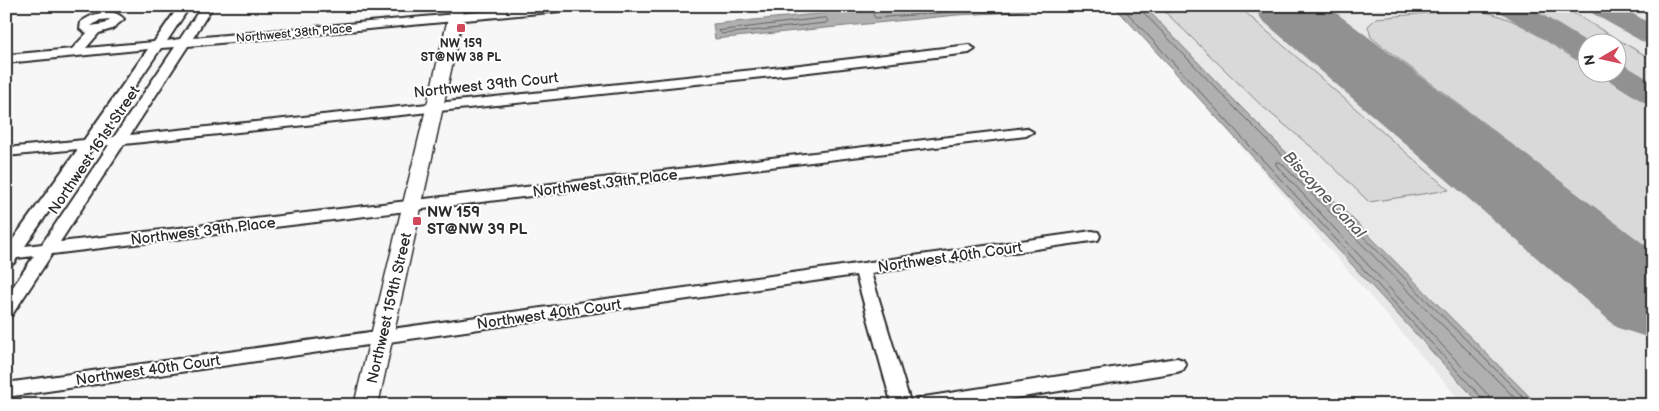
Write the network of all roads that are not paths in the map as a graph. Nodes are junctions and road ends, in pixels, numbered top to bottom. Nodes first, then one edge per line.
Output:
1 (185, 6) edge
2 (208, 6) edge
3 (582, 6) edge
4 (457, 12) edge
5 (95, 30) dead end
6 (184, 43) junction
7 (158, 45) junction
8 (969, 49) dead end
9 (75, 53) junction
10 (6, 59) edge
11 (435, 106) junction
12 (1026, 132) dead end
13 (120, 140) junction
14 (89, 143) junction
15 (6, 152) edge
16 (413, 206) junction
17 (1092, 236) dead end
18 (47, 249) junction
19 (8, 256) edge
20 (862, 269) junction
21 (6, 310) edge
22 (382, 338) junction
23 (1177, 365) dead end
24 (6, 390) edge
25 (366, 405) edge
26 (902, 405) edge
27 (924, 405) edge

1 - 7 street, Northwest 161st Street
2 - 6 street, Northwest 161st Street
3 - 4 street, Northwest 38th Place
4 - 6 street, Northwest 38th Place
4 - 11 street, Northwest 159th Street
5 - 9 street
6 - 7 street, Northwest 38th Place
6 - 13 street, Northwest 161st Street
7 - 9 street, Northwest 38th Place
7 - 14 street, Northwest 161st Street
8 - 11 street, Northwest 39th Court
9 - 10 street, Northwest 38th Place
11 - 13 street, Northwest 39th Court
11 - 16 street, Northwest 159th Street
12 - 16 street, Northwest 39th Place
13 - 14 street, Northwest 39th Court
13 - 18 street, Northwest 161st Street
14 - 15 street, Northwest 39th Court
14 - 19 street, Northwest 161st Street
16 - 18 street, Northwest 39th Place
16 - 22 street, Northwest 159th Street
17 - 20 street, Northwest 40th Court
18 - 19 street, Northwest 39th Place
18 - 21 street, Northwest 161st Street
20 - 22 street, Northwest 40th Court
20 - 26 street
22 - 24 street, Northwest 40th Court
22 - 25 street, Northwest 159th Street
23 - 27 street

